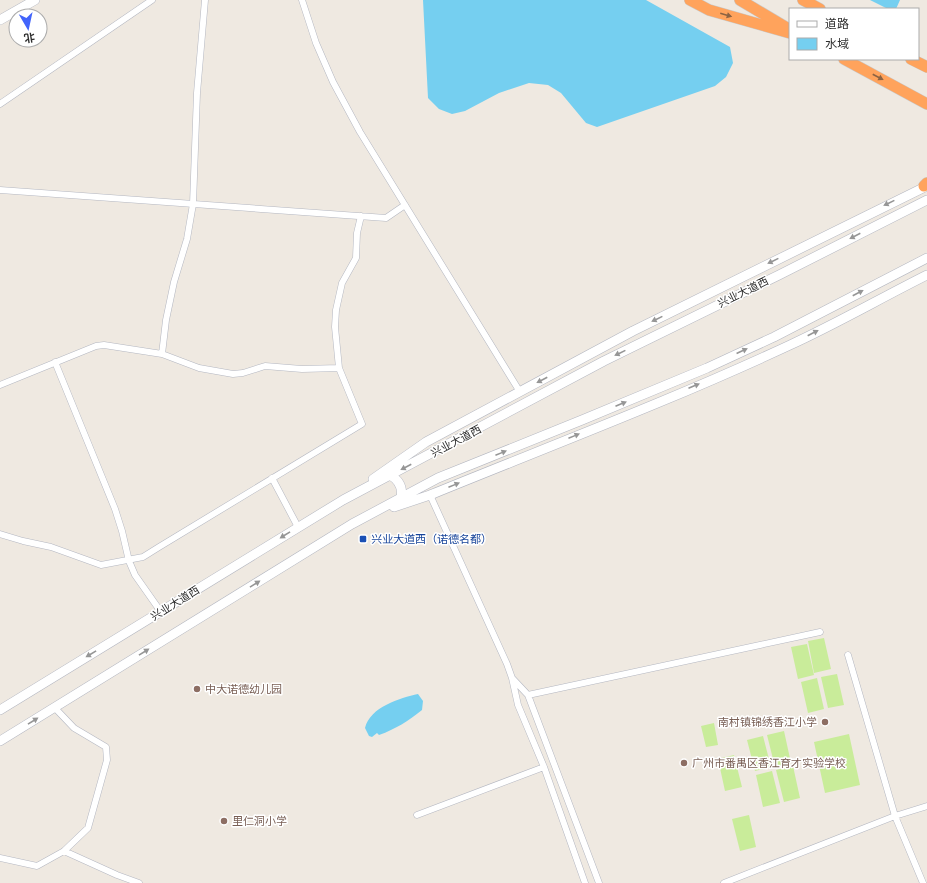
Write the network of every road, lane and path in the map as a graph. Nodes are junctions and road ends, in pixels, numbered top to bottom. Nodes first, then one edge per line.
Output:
1 (35, 0) edge
2 (152, 0) edge
3 (205, 0) edge
4 (302, 0) edge
5 (690, 0) edge
6 (740, 0) edge
7 (803, 0) edge
8 (818, 8) edge
9 (0, 20) edge
10 (789, 29) edge
11 (789, 33) edge
12 (846, 60) edge
13 (914, 60) edge
14 (927, 67) edge
15 (0, 104) edge
16 (927, 104) edge
17 (926, 185) edge
18 (0, 190) edge
19 (927, 200) edge
20 (193, 204) junction
21 (405, 205) junction
22 (361, 216) junction
23 (927, 258) edge
24 (927, 275) edge
25 (162, 354) junction
26 (56, 362) junction
27 (339, 368) junction
28 (0, 385) edge
29 (520, 392) junction
30 (390, 475) junction
31 (272, 478) junction
32 (430, 495) junction
33 (401, 498) junction
34 (343, 500) junction
35 (352, 524) junction
36 (298, 527) junction
37 (0, 534) edge
38 (129, 561) junction
39 (161, 612) junction
40 (820, 632) dead end
41 (848, 655) dead end
42 (512, 678) junction
43 (528, 695) junction
44 (54, 708) junction
45 (0, 710) edge
46 (0, 741) edge
47 (544, 767) junction
48 (927, 806) edge
49 (417, 815) dead end
50 (895, 816) junction
51 (64, 852) junction
52 (0, 858) edge
53 (139, 883) edge
54 (585, 883) edge
55 (599, 883) edge
56 (724, 883) edge
57 (923, 883) edge

1 - 9 main road
2 - 15 street
3 - 20 street
4 - 21 street
5 -> 11 highway
6 - 10 highway
7 - 8 highway
12 -> 16 highway
13 - 14 highway
17 -> 29 main road
18 - 20 street
19 -> 30 main road, 兴业大道西
20 - 22 street
20 - 25 street
21 - 22 street
21 - 29 street
22 - 27 street
33 -> 23 main road
32 -> 24 main road
25 - 26 street
25 - 27 street
26 - 28 street
26 - 38 street
27 - 31 street
29 - 34 main road
30 - 33 main road
30 - 34 main road, 兴业大道西
31 - 36 street
31 - 38 street
32 - 35 main road
32 - 42 street
33 - 35 main road
34 - 36 main road, 兴业大道西
44 -> 35 main road
36 -> 39 main road, 兴业大道西
37 - 38 street
38 - 39 street
39 -> 45 main road, 兴业大道西
40 - 43 street
41 - 50 street
42 - 43 street
42 - 47 street
43 - 55 street
46 -> 44 main road
44 - 51 street
47 - 49 street
47 - 54 street
48 - 50 street
50 - 56 street
50 - 57 street
51 - 52 street
51 - 53 street

